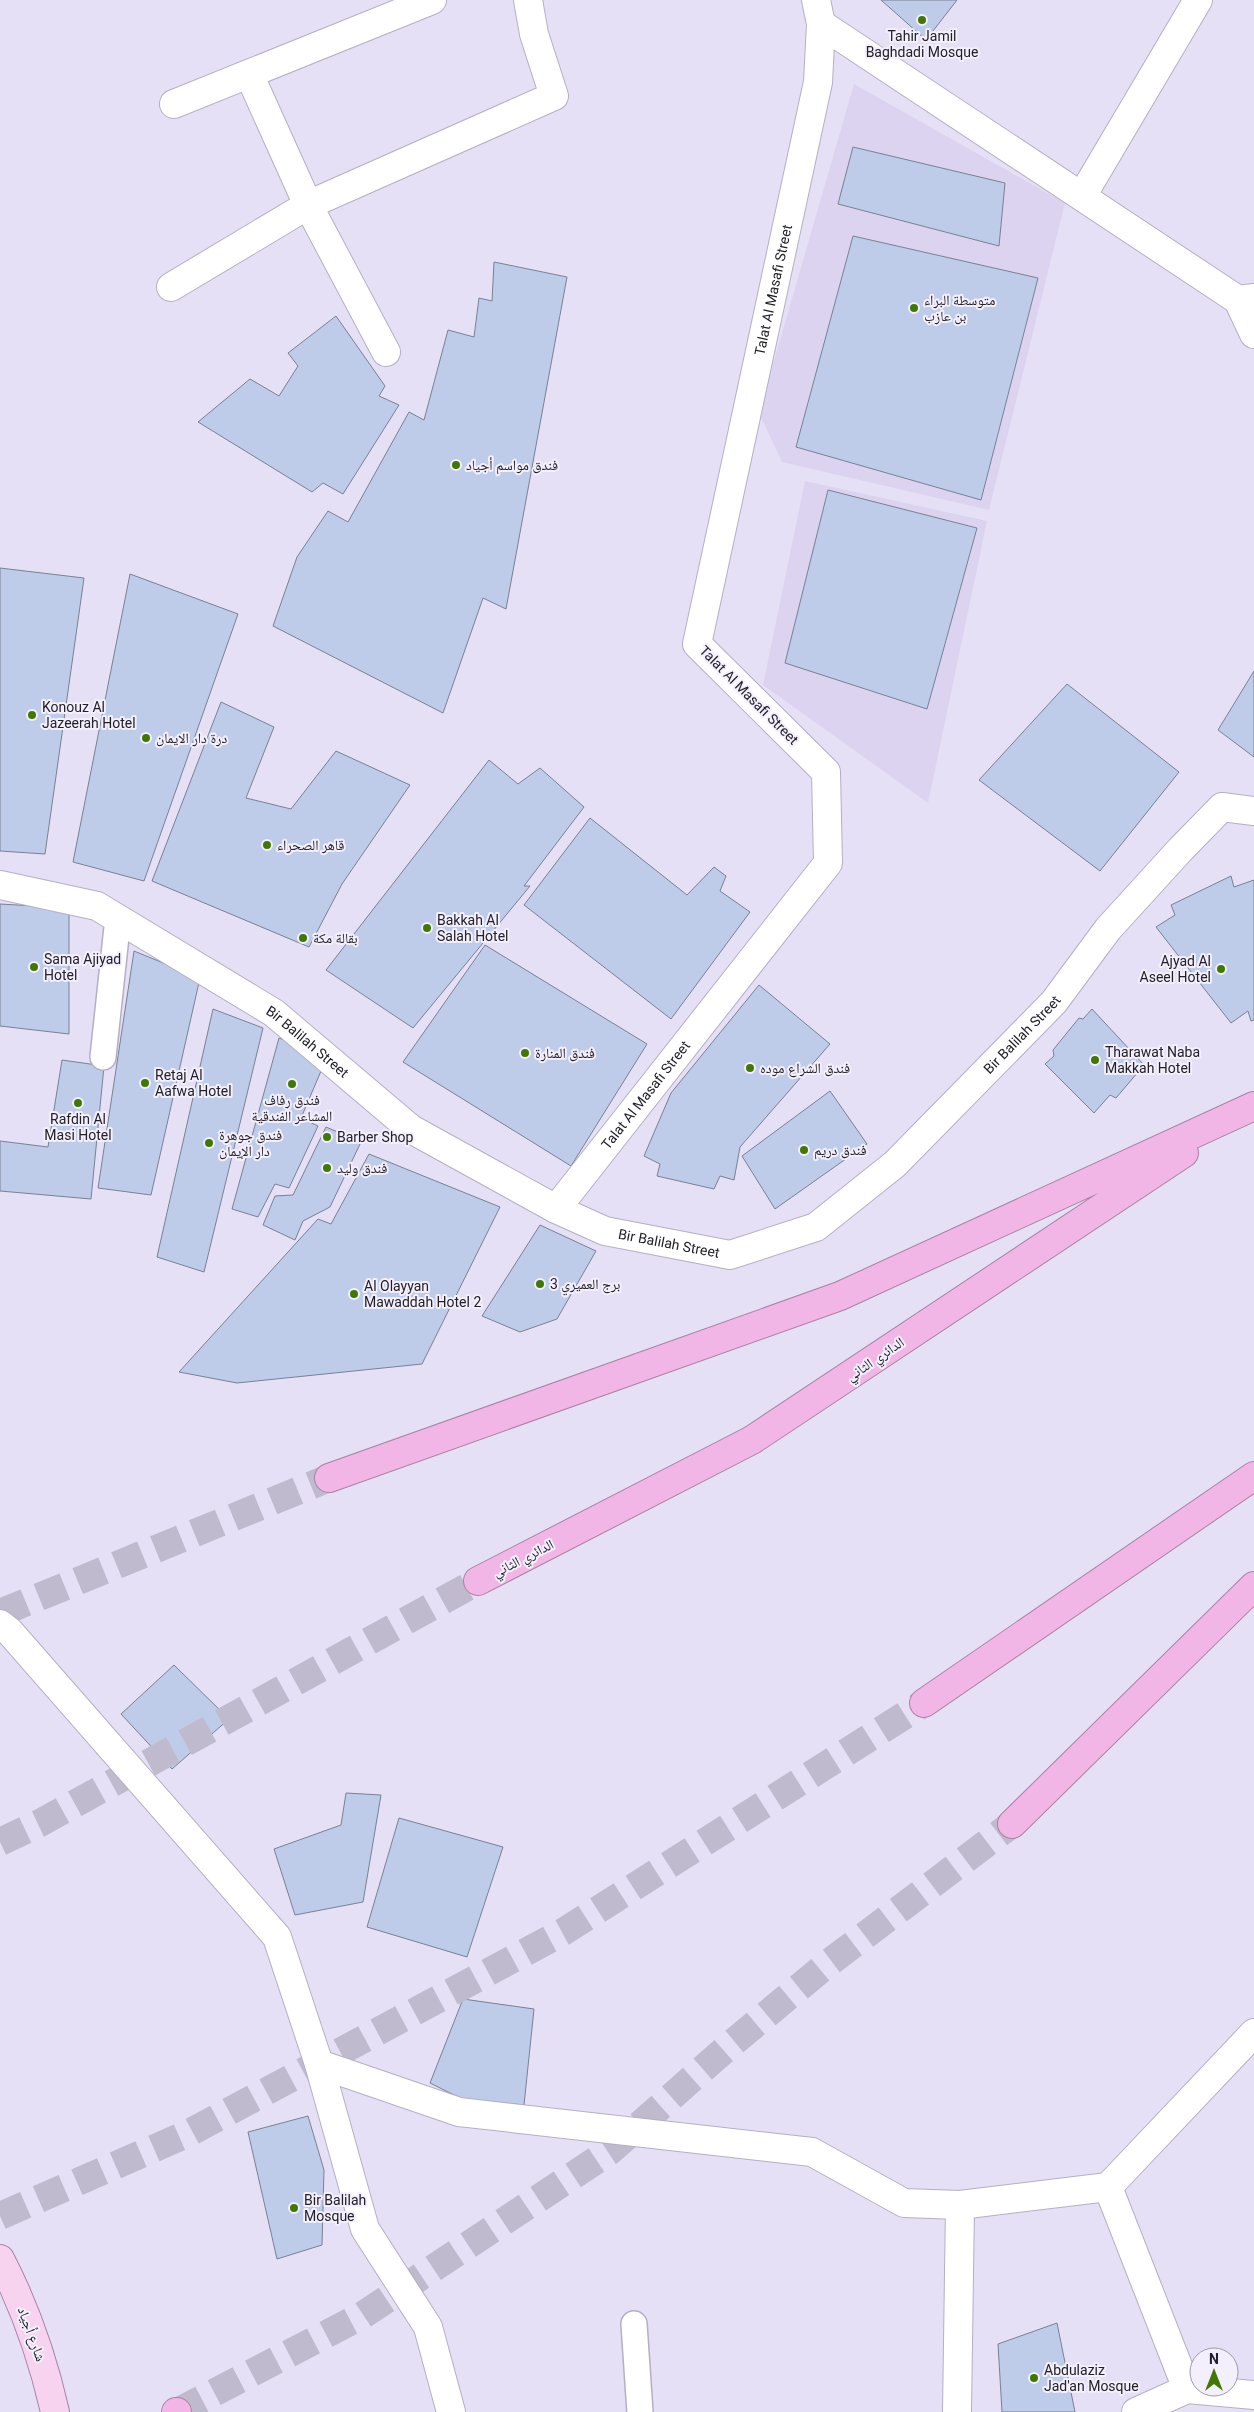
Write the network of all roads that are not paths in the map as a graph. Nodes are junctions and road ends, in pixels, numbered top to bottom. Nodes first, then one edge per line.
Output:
1 (432, 0) edge
2 (528, 0) edge
3 (1198, 0) edge
4 (818, 12) edge
5 (249, 74) junction
6 (174, 104) dead end
7 (1082, 196) junction
8 (308, 205) junction
9 (172, 287) dead end
10 (1246, 299) edge
11 (1254, 334) edge
12 (386, 352) dead end
13 (1254, 811) edge
14 (0, 886) edge
15 (118, 918) junction
16 (103, 1057) dead end
17 (1254, 1106) edge
18 (556, 1209) junction
19 (1254, 1476) edge
20 (329, 1478) tunnel mouth
21 (478, 1581) tunnel mouth
22 (1254, 1586) edge
23 (0, 1624) edge
24 (924, 1703) tunnel mouth
25 (1012, 1824) tunnel mouth
26 (1254, 2033) edge
27 (319, 2064) junction
28 (1108, 2187) junction
29 (960, 2205) junction
30 (0, 2259) edge
31 (634, 2324) dead end
32 (1187, 2389) junction
33 (1254, 2395) edge
34 (55, 2412) edge
35 (451, 2412) edge
36 (640, 2412) edge
37 (957, 2412) edge
38 (1136, 2412) edge

1 - 5 street
2 - 8 street
3 - 7 street
4 - 7 street
4 - 18 street, Talat Al Masafi Street
5 - 6 street
5 - 8 street
7 - 10 street
8 - 9 street
8 - 12 street
10 - 11 street
13 - 18 street, Bir Balilah Street
14 - 15 street, Bir Balilah Street
15 - 16 lane
15 - 18 street, Bir Balilah Street
17 - 20 highway
17 - 21 highway, الدائري الثاني
19 - 24 highway
22 - 25 highway
23 - 27 street
26 - 28 street
27 - 29 street
27 - 35 street
28 - 29 street
28 - 32 street
29 - 37 street
30 - 34 main road, شارع أجياد
31 - 36 lane
32 - 33 street
32 - 38 street

